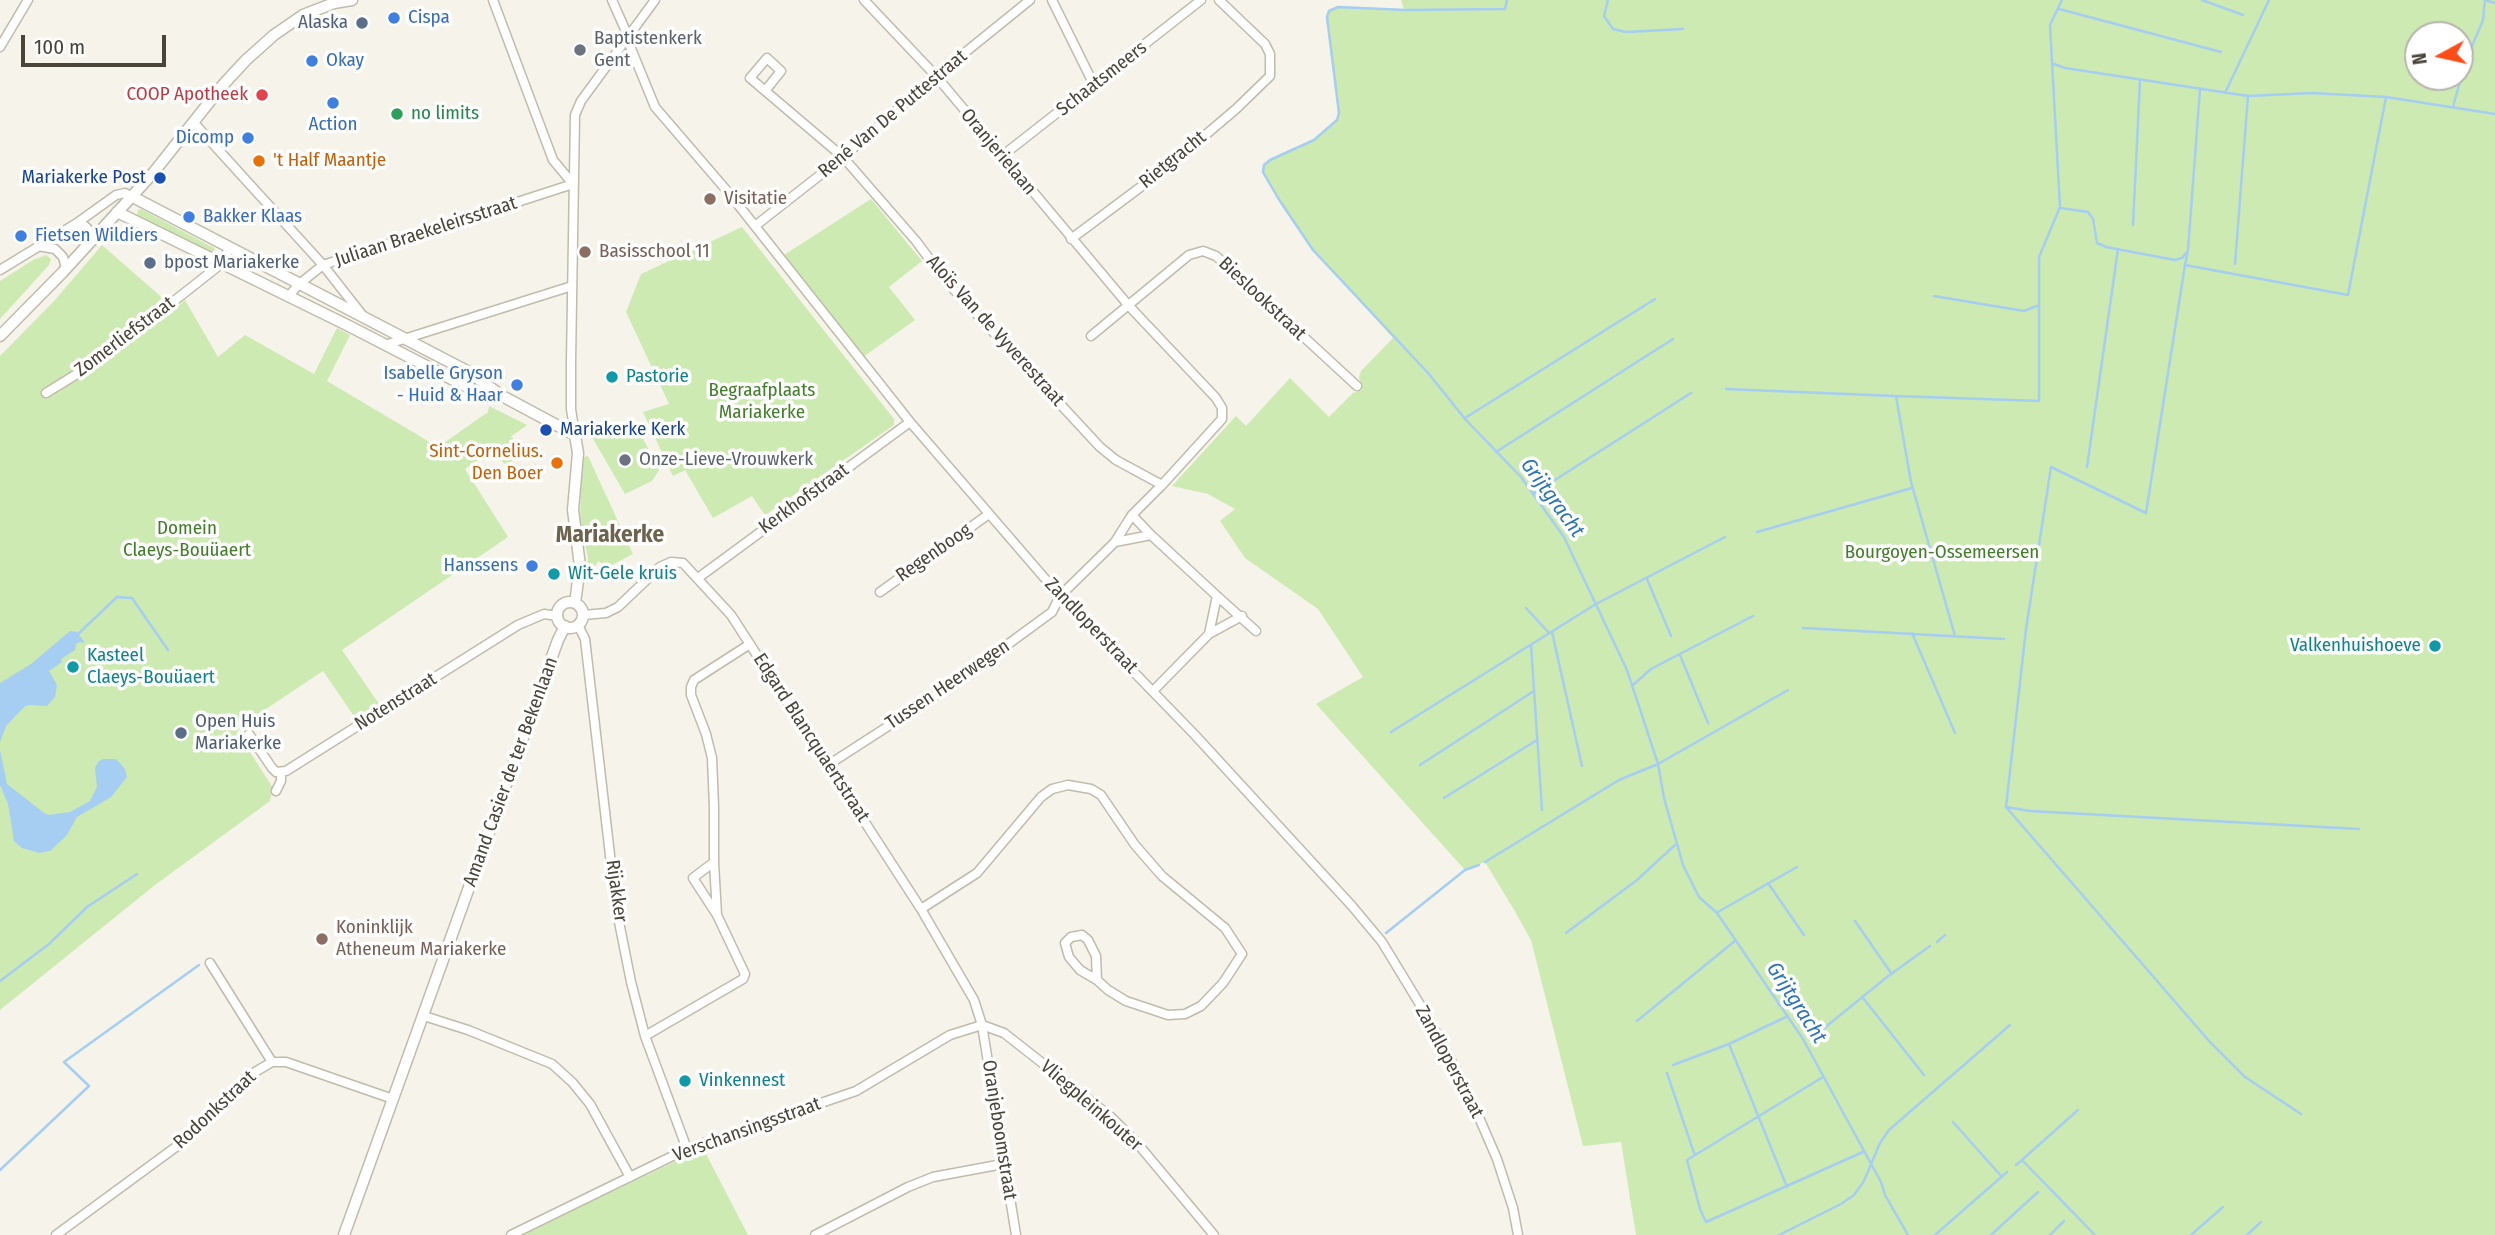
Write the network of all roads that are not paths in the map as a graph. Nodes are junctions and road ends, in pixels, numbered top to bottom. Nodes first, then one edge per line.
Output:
1 (28, 0) edge
2 (352, 0) edge
3 (493, 0) edge
4 (612, 0) edge
5 (655, 0) edge
6 (864, 0) edge
7 (1030, 0) edge
8 (1052, 0) edge
9 (1200, 0) edge
10 (1219, 0) edge
11 (628, 36) junction
12 (0, 47) edge
13 (936, 76) junction
14 (1094, 85) junction
15 (765, 91) dead end
16 (194, 124) junction
17 (1002, 156) junction
18 (843, 157) junction
19 (573, 184) junction
20 (131, 196) junction
21 (117, 212) junction
22 (77, 223) junction
23 (755, 226) junction
24 (95, 236) junction
25 (1072, 239) junction
26 (38, 246) junction
27 (229, 248) junction
28 (221, 264) junction
29 (323, 265) junction
30 (66, 268) junction
31 (0, 270) edge
32 (298, 285) junction
33 (572, 286) junction
34 (289, 296) junction
35 (1129, 306) junction
36 (366, 320) junction
37 (0, 336) edge
38 (1091, 336) dead end
39 (404, 338) junction
40 (385, 345) junction
41 (1357, 386) dead end
42 (46, 393) dead end
43 (504, 397) junction
44 (910, 422) junction
45 (575, 435) junction
46 (1163, 485) junction
47 (989, 514) junction
48 (1132, 515) junction
49 (1151, 535) junction
50 (1115, 542) junction
51 (698, 578) junction
52 (880, 592) dead end
53 (1060, 596) junction
54 (1217, 596) junction
55 (575, 603) junction
56 (558, 616) junction
57 (1241, 616) junction
58 (581, 620) junction
59 (565, 626) junction
60 (1256, 631) dead end
61 (1209, 634) junction
62 (750, 644) junction
63 (1153, 691) junction
64 (250, 733) dead end
65 (828, 765) junction
66 (281, 772) junction
67 (276, 791) dead end
68 (714, 862) junction
69 (921, 909) junction
70 (717, 915) junction
71 (210, 963) dead end
72 (1097, 980) junction
73 (424, 1016) junction
74 (982, 1025) junction
75 (645, 1036) junction
76 (271, 1062) junction
77 (393, 1099) junction
78 (687, 1149) junction
79 (1003, 1164) junction
80 (630, 1177) junction
81 (56, 1235) edge
82 (344, 1235) edge
83 (511, 1235) edge
84 (815, 1235) edge
85 (1016, 1235) edge
86 (1214, 1235) edge
87 (1518, 1235) edge

1 - 12 street
2 - 16 street
3 - 19 street
4 - 11 street, Zandloperstraat
5 - 11 street
6 - 13 street, Oranjerielaan
7 - 13 street, René Van De Puttestraat
8 - 14 street
9 - 14 street, Schaatsmeers
10 - 25 street, Rietgracht
11 - 19 street
11 - 23 street, Zandloperstraat
13 - 17 street, Oranjerielaan
13 - 18 street, René Van De Puttestraat
14 - 17 street, Schaatsmeers
15 - 18 street, Aloïs Van de Vyverestraat
16 - 20 street
16 - 29 street
17 - 25 street, Oranjerielaan
18 - 23 street, René Van De Puttestraat
18 - 46 street, Aloïs Van de Vyverestraat
19 - 29 street, Juliaan Braekeleirsstraat
19 - 33 street
20 - 21 street
20 - 22 street
20 - 27 street
21 - 24 street
21 - 28 street
22 - 24 street
22 - 26 street
23 - 44 street, Zandloperstraat
24 - 30 street
25 - 35 street, Oranjerielaan
26 - 30 street
26 - 31 street
27 - 28 street, Zomerliefstraat
27 - 32 street
28 - 34 street
28 - 42 street, Zomerliefstraat
29 - 32 street, Juliaan Braekeleirsstraat
29 - 36 street
30 - 37 street
32 - 34 street, Juliaan Braekeleirsstraat
32 - 36 street
33 - 39 street
33 - 45 street
34 - 40 street
35 - 38 street
35 - 41 street, Bieslookstraat
35 - 46 street, Oranjerielaan
36 - 39 street
39 - 40 street
39 - 43 street
40 - 43 street
43 - 45 street
44 - 47 street, Zandloperstraat
44 - 51 street, Kerkhofstraat
45 - 55 street
46 - 48 street, Oranjerielaan
47 - 52 street, Regenboog
47 - 53 street, Zandloperstraat
48 - 49 street
48 - 50 street, Oranjerielaan
49 - 50 street
49 - 54 street
50 - 53 street, Tussen Heerwegen
51 - 58 street, Edgard Blancquaertstraat
51 - 62 street, Edgard Blancquaertstraat
53 - 63 street, Zandloperstraat
53 - 65 street, Tussen Heerwegen
54 - 57 street
54 - 61 street
55 - 56 street
55 - 58 street
56 - 59 street
56 - 66 street, Notenstraat
57 - 60 street
57 - 61 street
58 - 59 street
58 - 75 street, Rijakker
59 - 73 street, Amand Casier de ter Bekenlaan
61 - 63 street
62 - 65 street, Edgard Blancquaertstraat
62 - 68 street
63 - 87 street, Zandloperstraat
64 - 66 street
65 - 69 street, Edgard Blancquaertstraat
66 - 67 street
68 - 70 street
68 - 70 street
69 - 72 street
69 - 74 street, Edgard Blancquaertstraat
70 - 75 street
71 - 76 street
72 - 72 street
73 - 77 street, Amand Casier de ter Bekenlaan
73 - 80 street
74 - 78 street, Verschansingsstraat
74 - 79 street, Oranjeboomstraat
74 - 86 street, Vliegpleinkouter
75 - 78 street, Rijakker
76 - 77 street, Rodonkstraat
76 - 81 street, Rodonkstraat
77 - 82 street, Amand Casier de ter Bekenlaan
78 - 80 street, Verschansingsstraat
79 - 84 street
79 - 85 street, Oranjeboomstraat
80 - 83 street, Verschansingsstraat

